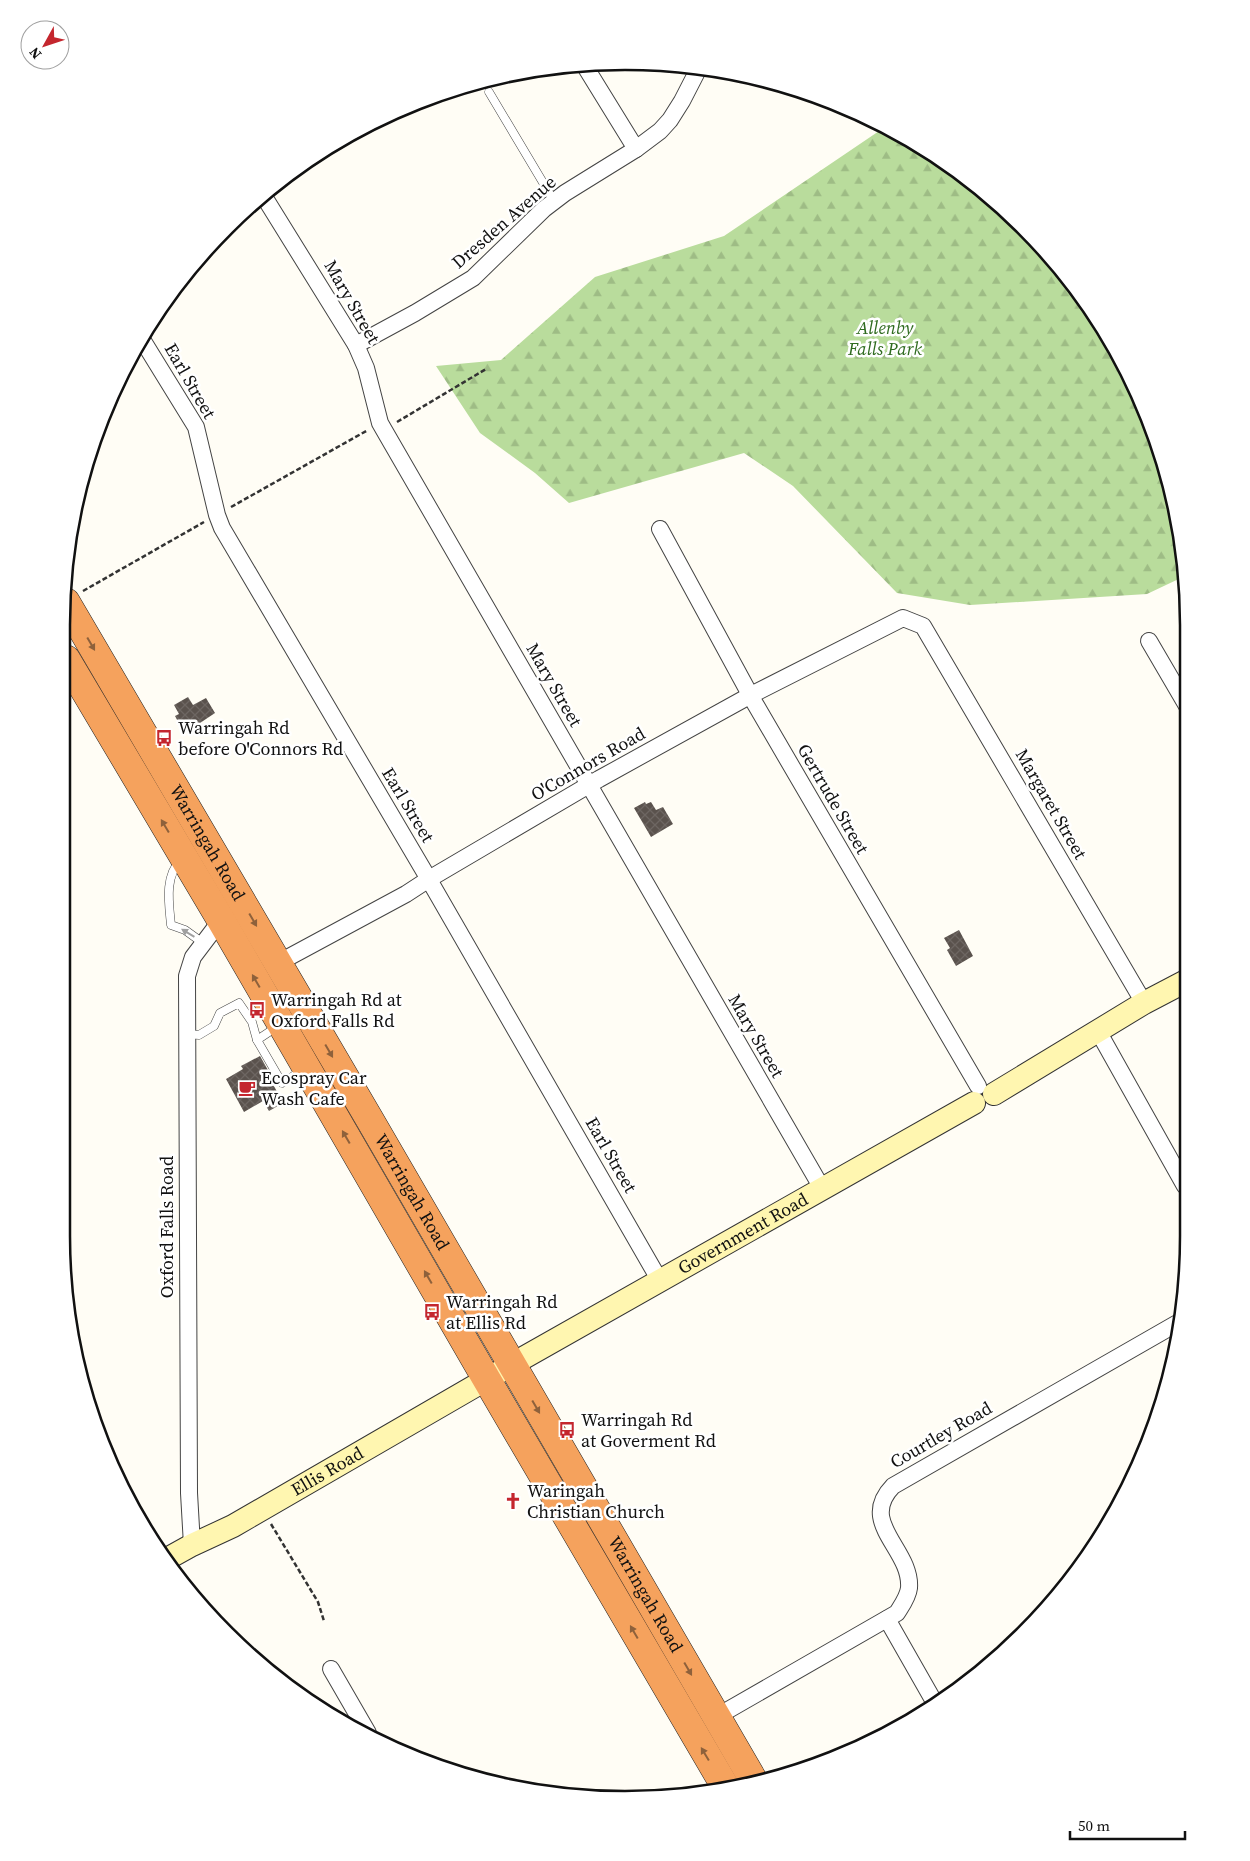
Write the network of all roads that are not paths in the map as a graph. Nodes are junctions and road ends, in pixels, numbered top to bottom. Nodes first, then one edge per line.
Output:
1 (588, 71) edge
2 (695, 75) edge
3 (489, 92) dead end
4 (636, 149) junction
5 (268, 201) edge
6 (554, 201) junction
7 (356, 345) junction
8 (145, 346) edge
9 (660, 529) dead end
10 (70, 610) edge
11 (923, 626) joint
12 (1150, 641) dead end
13 (70, 666) edge
14 (1180, 694) edge
15 (751, 695) junction
16 (588, 786) junction
17 (184, 857) junction
18 (428, 879) junction
19 (221, 920) junction
20 (203, 943) junction
21 (278, 963) junction
22 (1180, 984) edge
23 (1144, 1003) junction
24 (281, 1024) junction
25 (1098, 1031) junction
26 (186, 1034) junction
27 (257, 1040) junction
28 (307, 1068) junction
29 (982, 1095) junction
30 (1180, 1179) edge
31 (823, 1190) junction
32 (660, 1281) junction
33 (1172, 1326) edge
34 (511, 1365) junction
35 (487, 1380) junction
36 (192, 1545) junction
37 (172, 1556) edge
38 (886, 1619) junction
39 (331, 1669) dead end
40 (932, 1698) edge
41 (716, 1716) junction
42 (364, 1726) edge
43 (751, 1776) edge
44 (722, 1782) edge

1 - 4 street
2 - 4 street, Dresden Avenue
3 - 6 lane
4 - 6 street, Dresden Avenue
5 - 7 street, Mary Street
6 - 7 street, Dresden Avenue
7 - 16 street, Mary Street
8 - 18 street, Earl Street
9 - 15 street, Gertrude Street
10 -> 21 highway, Warringah Road
11 - 15 street, O'Connors Road
11 - 23 street, Margaret Street
12 - 14 street
17 -> 13 highway, Warringah Road
15 - 16 street, O'Connors Road
15 - 29 street, Gertrude Street
16 - 18 street, O'Connors Road
16 - 31 street, Mary Street
17 - 19 highway, Warringah Road
20 -> 17 lane
18 - 21 street, O'Connors Road
18 - 32 street, Earl Street
19 - 20 street, Oxford Falls Road
24 -> 19 highway, Warringah Road
20 - 26 street, Oxford Falls Road
21 -> 34 highway, Warringah Road
22 - 23 street, Government Road
23 - 25 street, Government Road
24 - 27 lane
24 - 28 highway, Warringah Road
25 - 29 street, Government Road
25 - 30 street
26 - 27 lane
26 - 36 street, Oxford Falls Road
27 - 28 lane
35 -> 28 highway, Warringah Road
29 - 31 street, Government Road
31 - 32 street, Government Road
32 - 34 street, Government Road
33 - 38 street, Courtley Road
34 - 35 street, Government Road
34 -> 41 highway, Warringah Road
35 - 36 street, Ellis Road
44 -> 35 highway, Warringah Road
36 - 37 street, Ellis Road
38 - 40 street
38 - 41 street, Courtley Road
39 - 42 street
41 - 43 highway, Warringah Road

